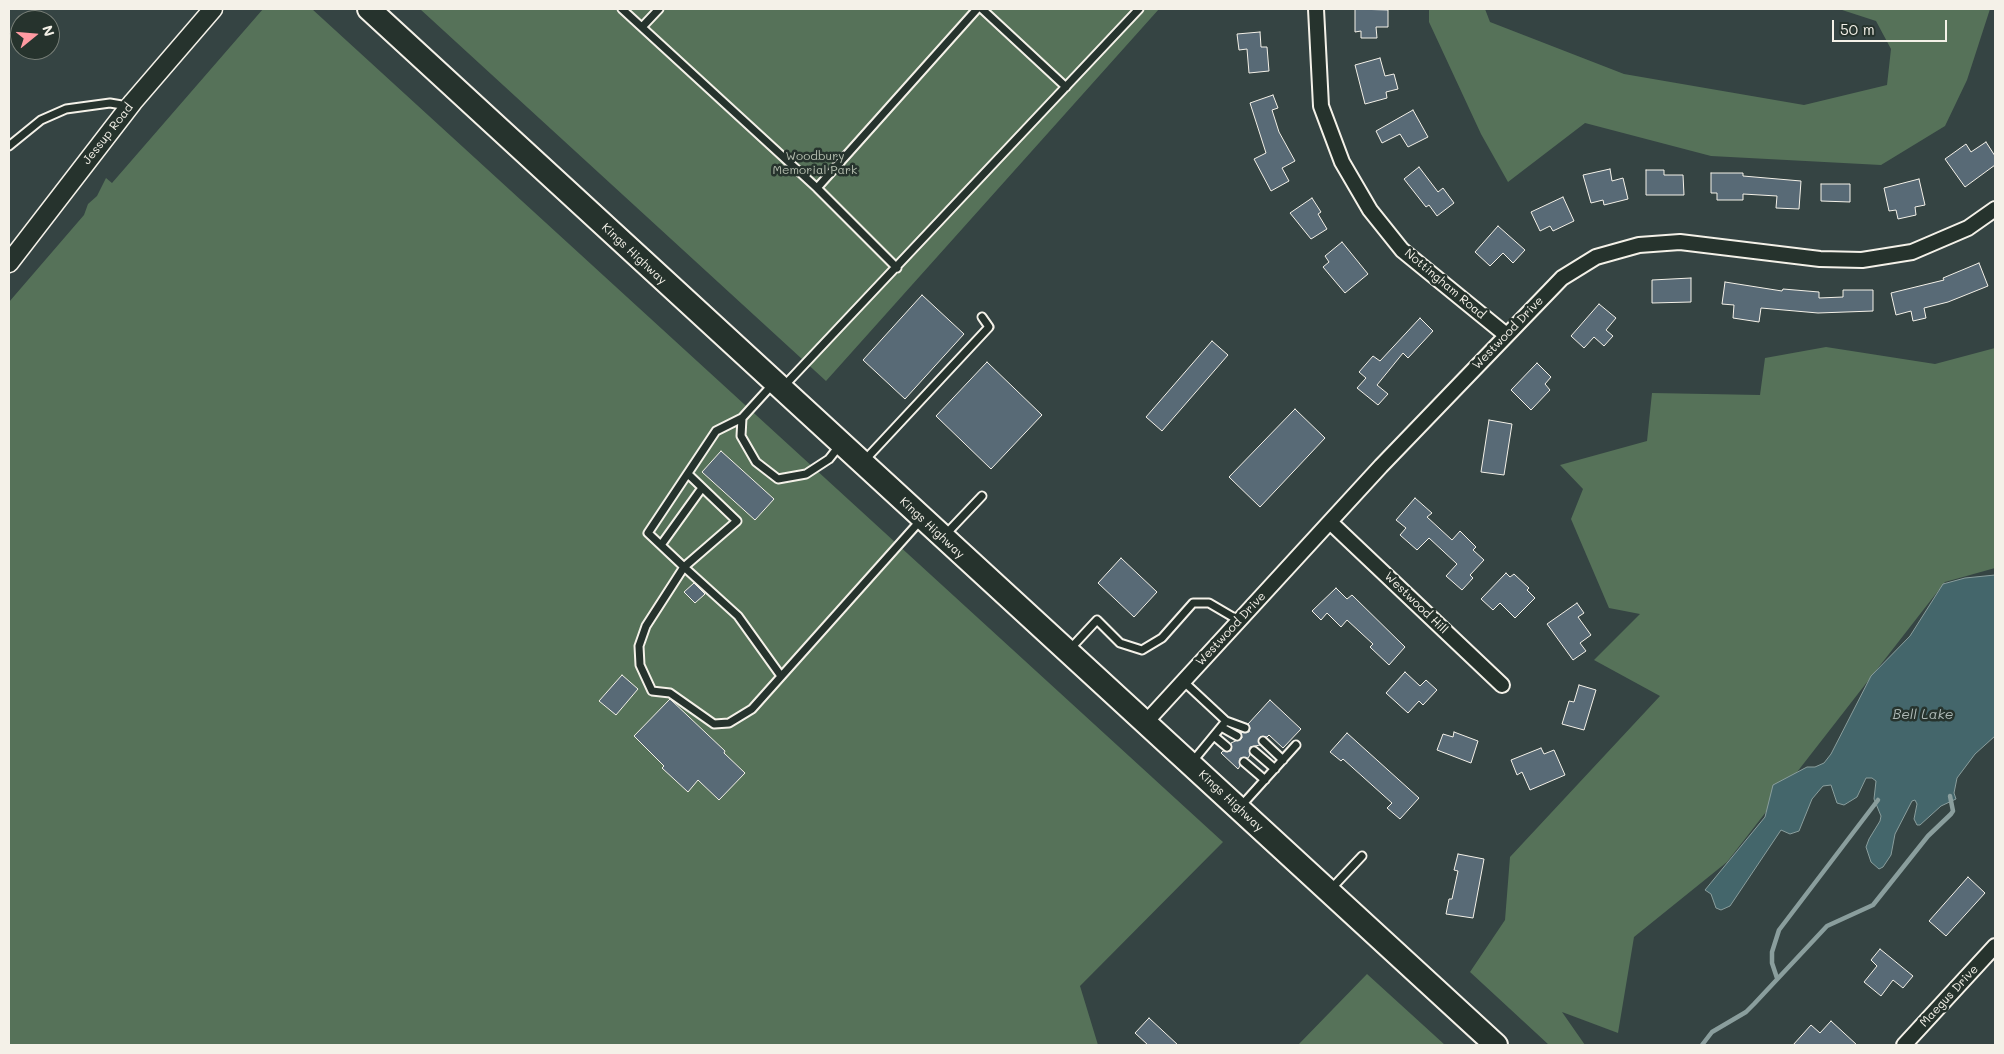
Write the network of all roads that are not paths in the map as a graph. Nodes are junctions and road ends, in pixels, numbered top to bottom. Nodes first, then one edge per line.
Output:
1 (212, 9) edge
2 (369, 9) edge
3 (622, 9) edge
4 (659, 9) edge
5 (977, 9) edge
6 (982, 9) edge
7 (1138, 9) edge
8 (1316, 9) edge
9 (642, 27) junction
10 (1066, 86) junction
11 (130, 106) junction
12 (9, 146) edge
13 (817, 188) junction
14 (1995, 209) edge
15 (9, 263) edge
16 (897, 268) junction
17 (982, 317) dead end
18 (1505, 334) junction
19 (778, 386) junction
20 (742, 418) junction
21 (841, 444) junction
22 (862, 463) junction
23 (688, 474) junction
24 (702, 488) junction
25 (982, 496) dead end
26 (922, 519) junction
27 (1330, 522) junction
28 (942, 538) junction
29 (661, 545) junction
30 (684, 566) junction
31 (1238, 620) junction
32 (1068, 652) junction
33 (781, 676) junction
34 (1183, 681) junction
35 (1502, 685) dead end
36 (1146, 722) junction
37 (1224, 724) junction
38 (1245, 728) dead end
39 (1214, 736) junction
40 (1237, 736) dead end
41 (1263, 741) dead end
42 (1296, 745) dead end
43 (1227, 747) dead end
44 (1254, 751) dead end
45 (1283, 760) junction
46 (1244, 762) dead end
47 (1191, 763) junction
48 (1274, 769) junction
49 (1265, 780) junction
50 (1239, 808) junction
51 (1362, 856) dead end
52 (1329, 891) junction
53 (1995, 946) edge
54 (1496, 1045) edge
55 (1904, 1045) edge

1 - 11 street, Jessup Road
2 - 19 main road, Kings Highway
3 - 9 lane
4 - 9 lane
5 - 13 lane
6 - 10 lane
7 - 10 lane
8 - 18 street, Nottingham Road
9 - 13 lane
10 - 16 lane
11 - 12 lane
11 - 15 street, Jessup Road
13 - 16 lane
14 - 18 street, Westwood Drive
16 - 19 lane
17 - 22 lane
18 - 27 street, Westwood Drive
19 - 20 lane
19 - 21 main road, Kings Highway
20 - 21 lane
20 - 23 lane
21 - 22 main road, Kings Highway
22 - 26 main road, Kings Highway
23 - 24 lane
23 - 29 lane
24 - 29 lane
24 - 30 lane
25 - 28 lane
26 - 28 main road, Kings Highway
26 - 33 lane
27 - 31 street, Westwood Drive
27 - 35 street, Westwood Hill
28 - 32 main road, Kings Highway
29 - 30 lane
30 - 33 lane
30 - 33 lane
31 - 32 lane
31 - 34 street, Westwood Drive
32 - 36 main road, Kings Highway
34 - 36 street, Westwood Drive
34 - 37 lane
36 - 47 main road, Kings Highway
37 - 38 lane
37 - 39 lane
37 - 40 lane
39 - 43 lane
39 - 47 lane
41 - 45 lane
42 - 45 lane
44 - 48 lane
45 - 48 lane
46 - 49 lane
47 - 50 main road, Kings Highway
48 - 49 lane
49 - 50 lane
50 - 52 main road, Kings Highway
51 - 52 lane
52 - 54 main road, Kings Highway
53 - 55 street, Maegus Drive

